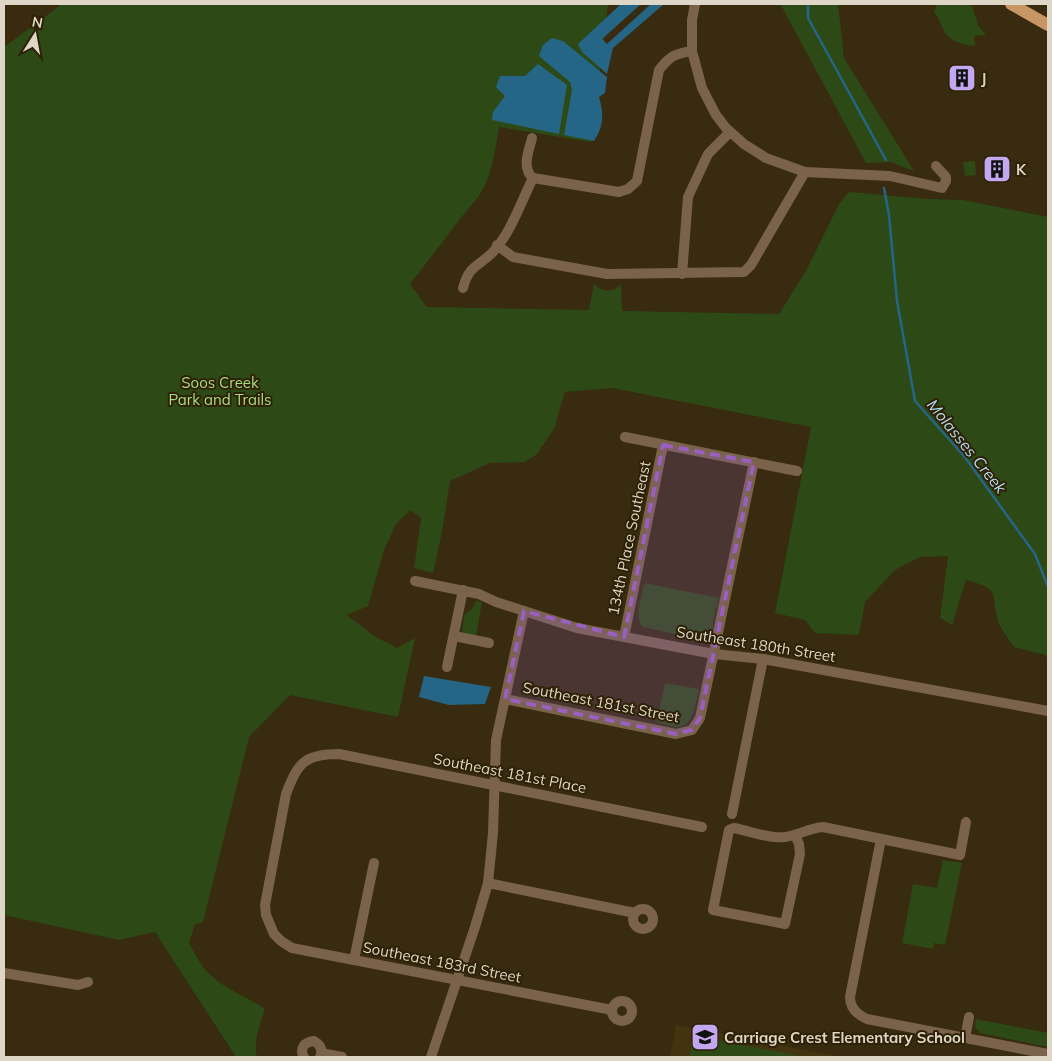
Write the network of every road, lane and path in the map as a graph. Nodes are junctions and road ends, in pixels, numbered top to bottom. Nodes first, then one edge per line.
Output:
1 (695, 4) edge
2 (1011, 4) edge
3 (1048, 25) edge
4 (692, 51) junction
5 (730, 132) junction
6 (532, 138) dead end
7 (936, 166) dead end
8 (805, 172) junction
9 (532, 178) junction
10 (497, 245) junction
11 (682, 274) junction
12 (463, 288) dead end
13 (625, 437) dead end
14 (664, 445) junction
15 (754, 462) junction
16 (797, 471) dead end
17 (415, 581) dead end
18 (463, 590) junction
19 (524, 611) junction
20 (454, 636) junction
21 (624, 636) junction
22 (489, 643) dead end
23 (714, 654) junction
24 (763, 659) junction
25 (447, 667) dead end
26 (504, 699) junction
27 (1048, 710) edge
28 (495, 785) junction
29 (732, 814) dead end
30 (966, 822) dead end
31 (702, 827) dead end
32 (795, 835) junction
33 (881, 839) junction
34 (374, 863) dead end
35 (488, 883) junction
36 (635, 913) dead end
37 (272, 931) joint
38 (354, 960) junction
39 (4, 973) edge
40 (455, 980) junction
41 (88, 982) dead end
42 (612, 1010) dead end
43 (969, 1018) dead end
44 (965, 1038) junction
45 (1048, 1054) edge
46 (321, 1055) edge
47 (304, 1057) edge
48 (342, 1057) edge
49 (431, 1057) edge

1 - 4 street
2 - 3 main road
4 - 5 street
4 - 9 street
5 - 8 street
5 - 11 street
6 - 9 street
7 - 8 street
8 - 11 street
9 - 10 street
10 - 11 street
10 - 12 street
13 - 14 street
14 - 15 street
14 - 21 street, 134th Place Southeast
15 - 16 street
15 - 23 street
17 - 18 street, Southeast 180th Street
18 - 19 street, Southeast 180th Street
18 - 20 street
19 - 21 street, Southeast 180th Street
19 - 26 street
20 - 22 street
20 - 25 street
21 - 23 street, Southeast 180th Street
23 - 24 street, Southeast 180th Street
23 - 26 street, Southeast 181st Street
24 - 27 street, Southeast 180th Street
24 - 29 street
26 - 28 street
28 - 31 street, Southeast 181st Place
28 - 35 street
28 - 37 street, Southeast 181st Place
30 - 33 street
32 - 32 street
32 - 33 street
33 - 44 street
34 - 38 street
35 - 36 street
35 - 40 street
37 - 38 street, Southeast 183rd Street
38 - 40 street, Southeast 183rd Street
39 - 41 street
40 - 42 street, Southeast 183rd Street
40 - 49 street
43 - 44 street
44 - 45 street
46 - 47 street
46 - 48 street

